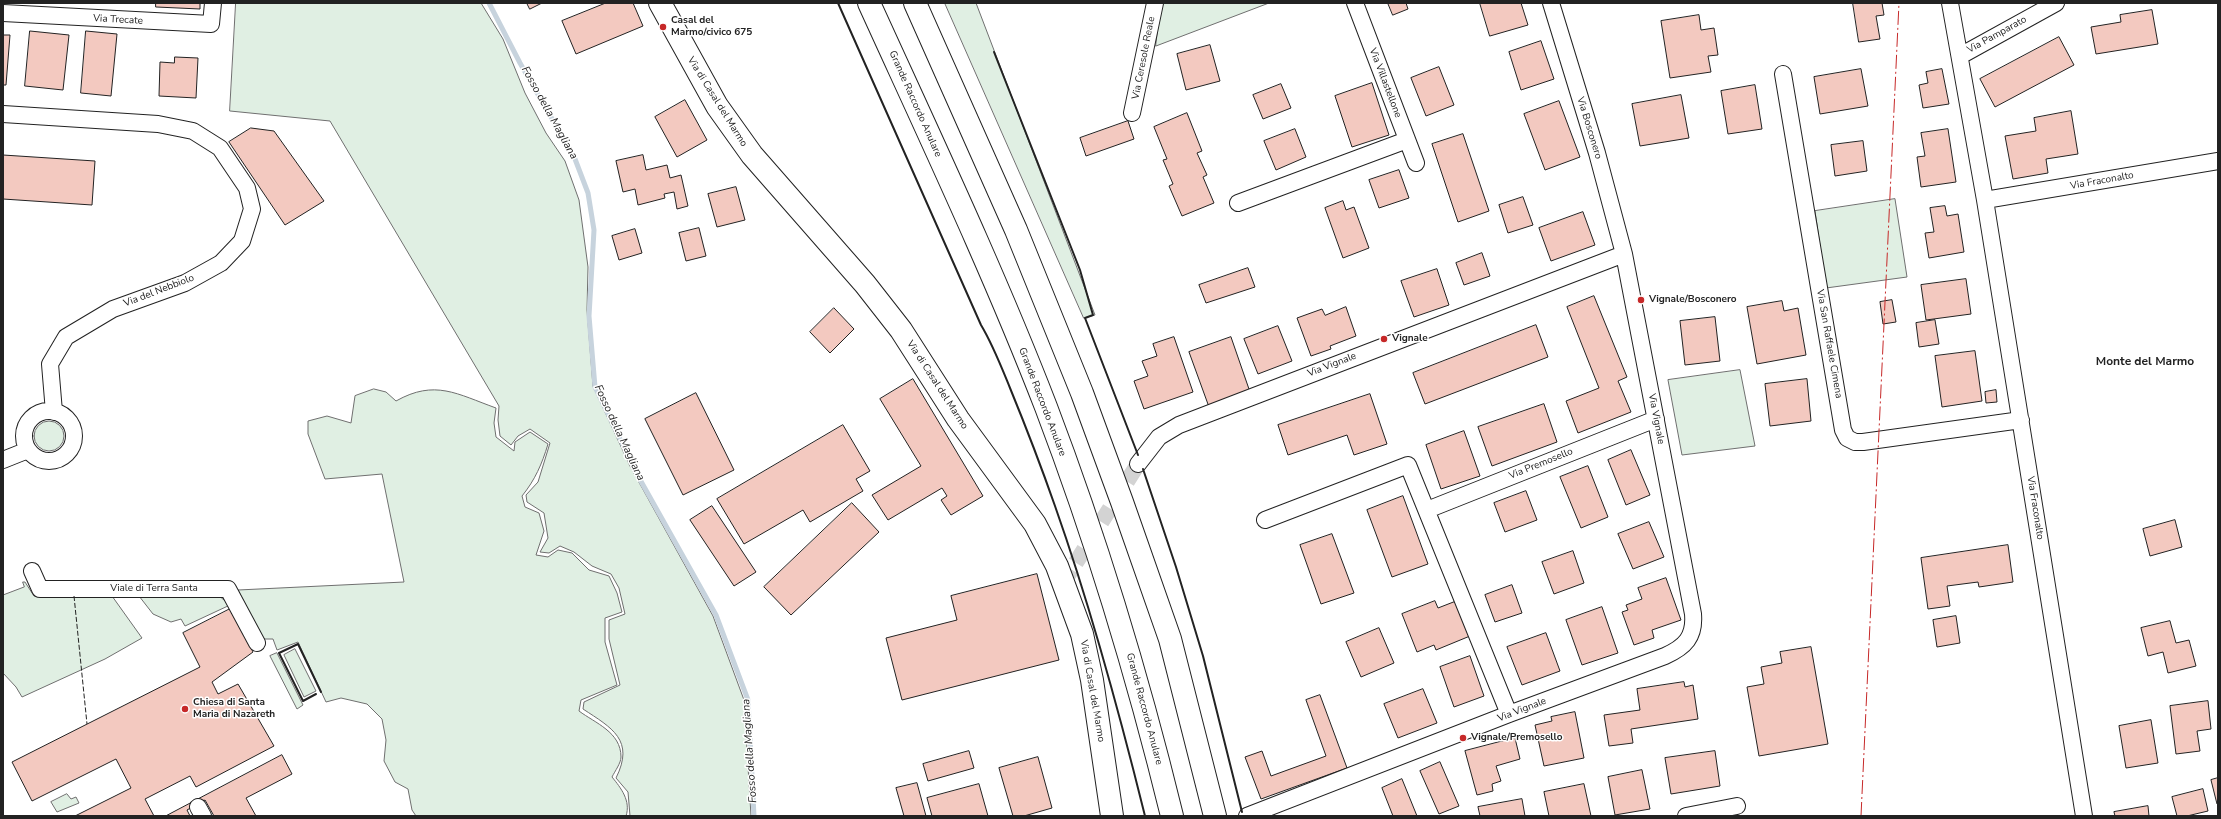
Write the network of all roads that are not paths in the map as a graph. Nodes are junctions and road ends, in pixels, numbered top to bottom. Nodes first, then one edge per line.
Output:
1 (213, 3) edge
2 (660, 3) edge
3 (869, 3) edge
4 (915, 3) edge
5 (1155, 3) edge
6 (1355, 3) edge
7 (1551, 3) edge
8 (1950, 3) edge
9 (2056, 3) edge
10 (3, 13) edge
11 (1960, 56) junction
12 (1783, 74) dead end
13 (1132, 113) dead end
14 (3, 114) edge
15 (1407, 140) junction
16 (2218, 161) edge
17 (1416, 163) dead end
18 (1985, 200) junction
19 (1238, 203) dead end
20 (1624, 254) junction
21 (54, 412) junction
22 (1656, 418) junction
23 (2021, 420) junction
24 (28, 450) junction
25 (3, 460) edge
26 (1138, 464) tunnel mouth
27 (1427, 510) junction
28 (1265, 520) dead end
29 (32, 571) dead end
30 (257, 643) dead end
31 (1509, 714) junction
32 (1737, 806) dead end
33 (1112, 816) edge
34 (1172, 816) edge
35 (1215, 816) edge
36 (1247, 816) edge
37 (1686, 816) edge
38 (2084, 816) edge

1 - 10 street, Via Trecate
2 - 33 main road, Via di Casal del Marmo
3 - 34 main road, Grande Raccordo Anulare
4 - 35 main road
5 - 13 street, Via Ceresole Reale
6 - 15 street, Via Villastellone
7 - 20 street, Via Bosconero
8 - 11 street, Via Fraconalto
9 - 11 street, Via Pamparato
11 - 18 street, Via Fraconalto
12 - 23 street, Via San Raffaele Cimena
14 - 21 street, Via del Nebbiolo
15 - 17 street, Via Villastellone
15 - 19 street
16 - 18 street, Via Fraconalto
18 - 23 street, Via Fraconalto
20 - 22 street, Via Vignale
20 - 26 street, Via Vignale
21 - 24 street
21 - 24 street
22 - 27 street, Via Premosello
22 - 31 street, Via Vignale
23 - 38 street, Via Fraconalto
24 - 25 street
27 - 28 street
27 - 31 street
29 - 30 street, Viale di Terra Santa
31 - 36 street, Via Vignale
32 - 37 street

